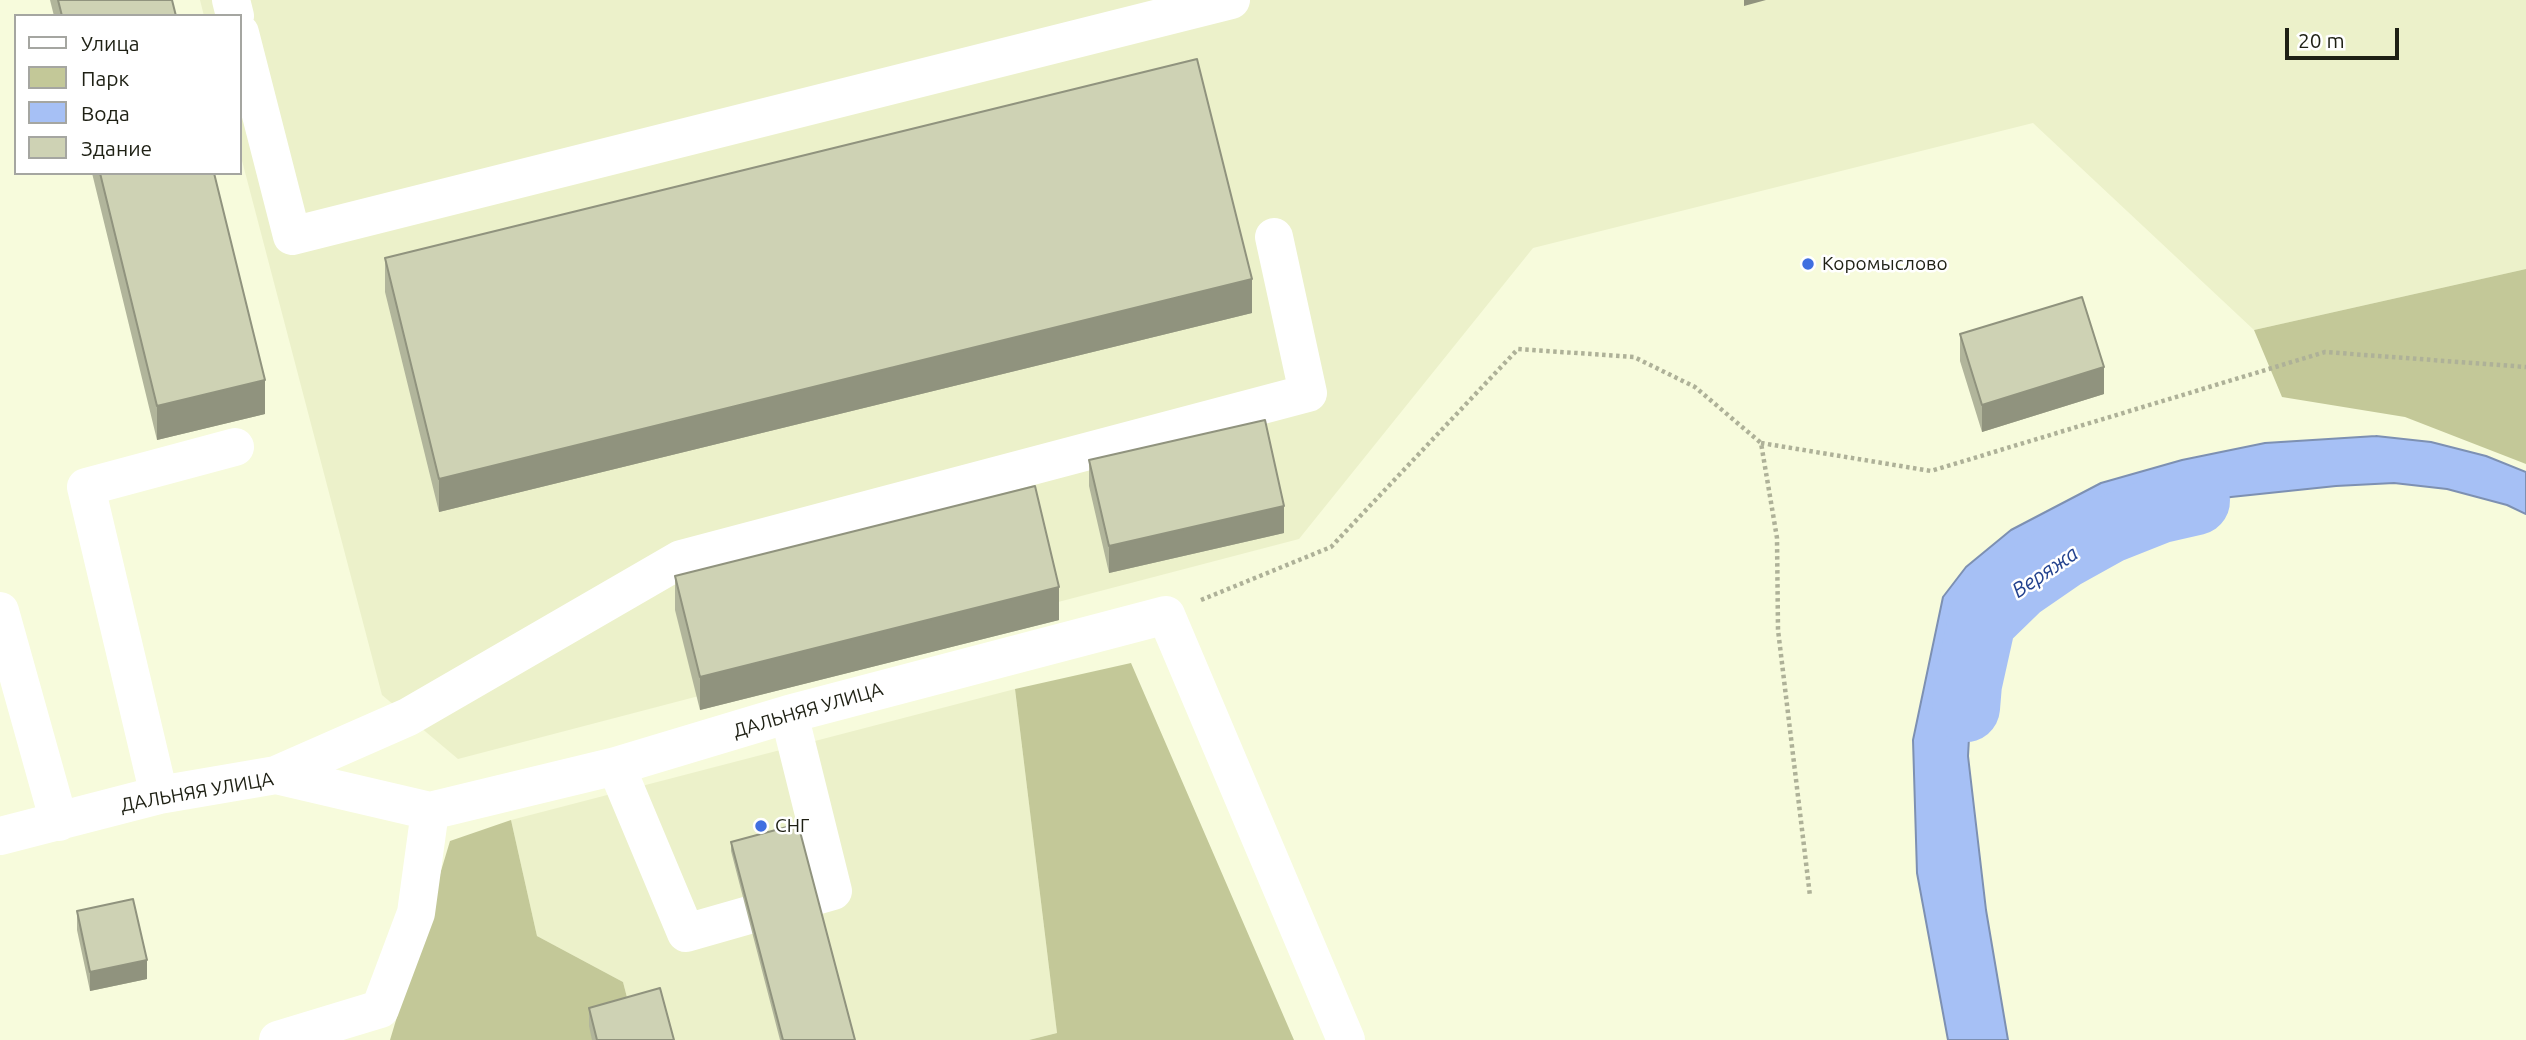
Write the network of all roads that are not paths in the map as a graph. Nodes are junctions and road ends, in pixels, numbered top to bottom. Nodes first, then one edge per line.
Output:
1 (1231, 0) edge
2 (242, 41) edge
3 (1274, 237) dead end
4 (235, 447) dead end
5 (0, 611) edge
6 (789, 714) junction
7 (616, 766) junction
8 (276, 775) junction
9 (159, 795) junction
10 (430, 811) junction
11 (59, 822) junction
12 (0, 836) edge
13 (278, 1040) edge
14 (1346, 1040) edge

1 - 2 street
3 - 8 street
4 - 9 street
5 - 11 street
6 - 7 street, ДАЛЬНЯЯ УЛИЦА
6 - 7 street
6 - 14 street, ДАЛЬНЯЯ УЛИЦА
7 - 10 street, ДАЛЬНЯЯ УЛИЦА
8 - 9 street, ДАЛЬНЯЯ УЛИЦА
8 - 10 street, ДАЛЬНЯЯ УЛИЦА
9 - 11 street, ДАЛЬНЯЯ УЛИЦА
10 - 13 street
11 - 12 street, ДАЛЬНЯЯ УЛИЦА

